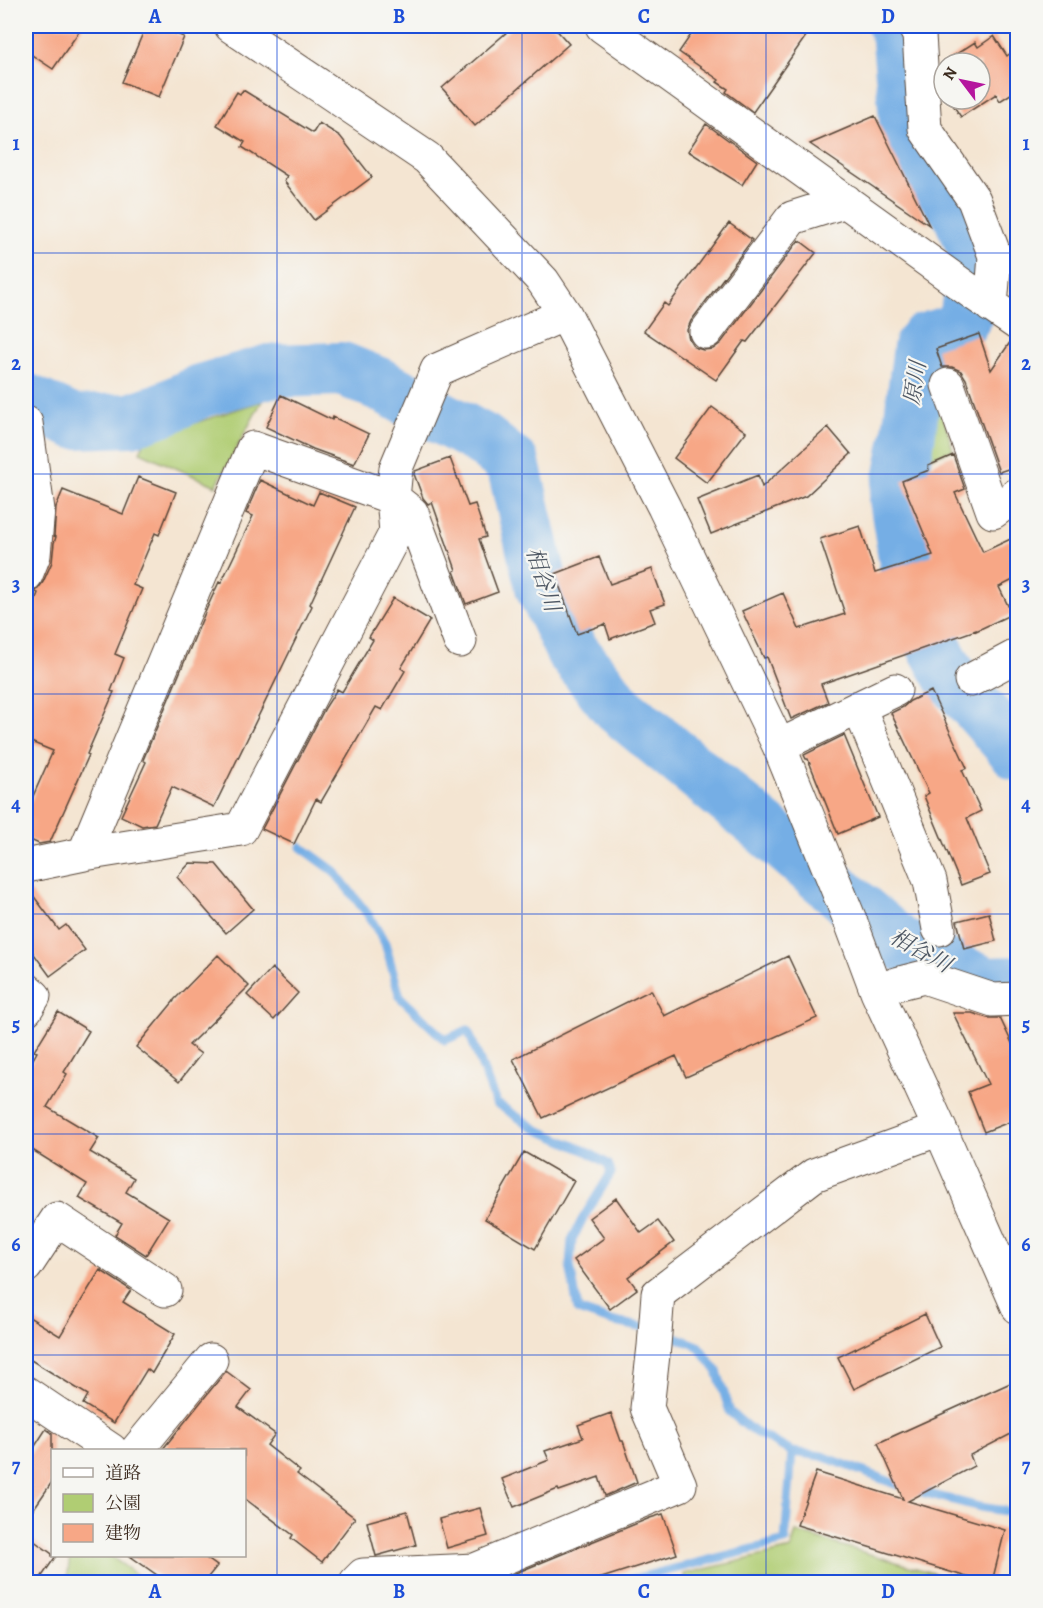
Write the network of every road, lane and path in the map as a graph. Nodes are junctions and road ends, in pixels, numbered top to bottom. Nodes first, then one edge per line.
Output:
1 (231, 26) edge
2 (602, 26) edge
3 (914, 26) edge
4 (846, 201) junction
5 (978, 297) junction
6 (565, 314) junction
7 (1017, 324) edge
8 (706, 332) dead end
9 (948, 385) dead end
10 (26, 423) edge
11 (1017, 494) edge
12 (393, 498) junction
13 (26, 575) edge
14 (460, 641) dead end
15 (1017, 655) edge
16 (971, 680) dead end
17 (895, 690) dead end
18 (859, 707) junction
19 (779, 746) junction
20 (84, 854) junction
21 (26, 866) edge
22 (939, 929) dead end
23 (26, 989) edge
24 (877, 992) junction
25 (1017, 999) edge
26 (26, 1010) edge
27 (940, 1128) junction
28 (26, 1266) edge
29 (165, 1290) dead end
30 (1017, 1307) edge
31 (211, 1360) dead end
32 (30, 1406) edge
33 (109, 1449) edge
34 (138, 1449) edge
35 (356, 1582) edge

1 - 6 street
2 - 4 street
3 - 5 street
4 - 5 street
4 - 8 street
5 - 7 street
6 - 12 street
6 - 19 street
9 - 11 street
10 - 13 street
12 - 14 street
12 - 20 street
12 - 20 street
15 - 16 street
17 - 18 street
18 - 19 street
18 - 22 street
19 - 24 street
20 - 21 street
23 - 26 street
24 - 25 street
24 - 27 street
27 - 30 street
27 - 35 street
28 - 29 street
31 - 34 street
32 - 33 street

